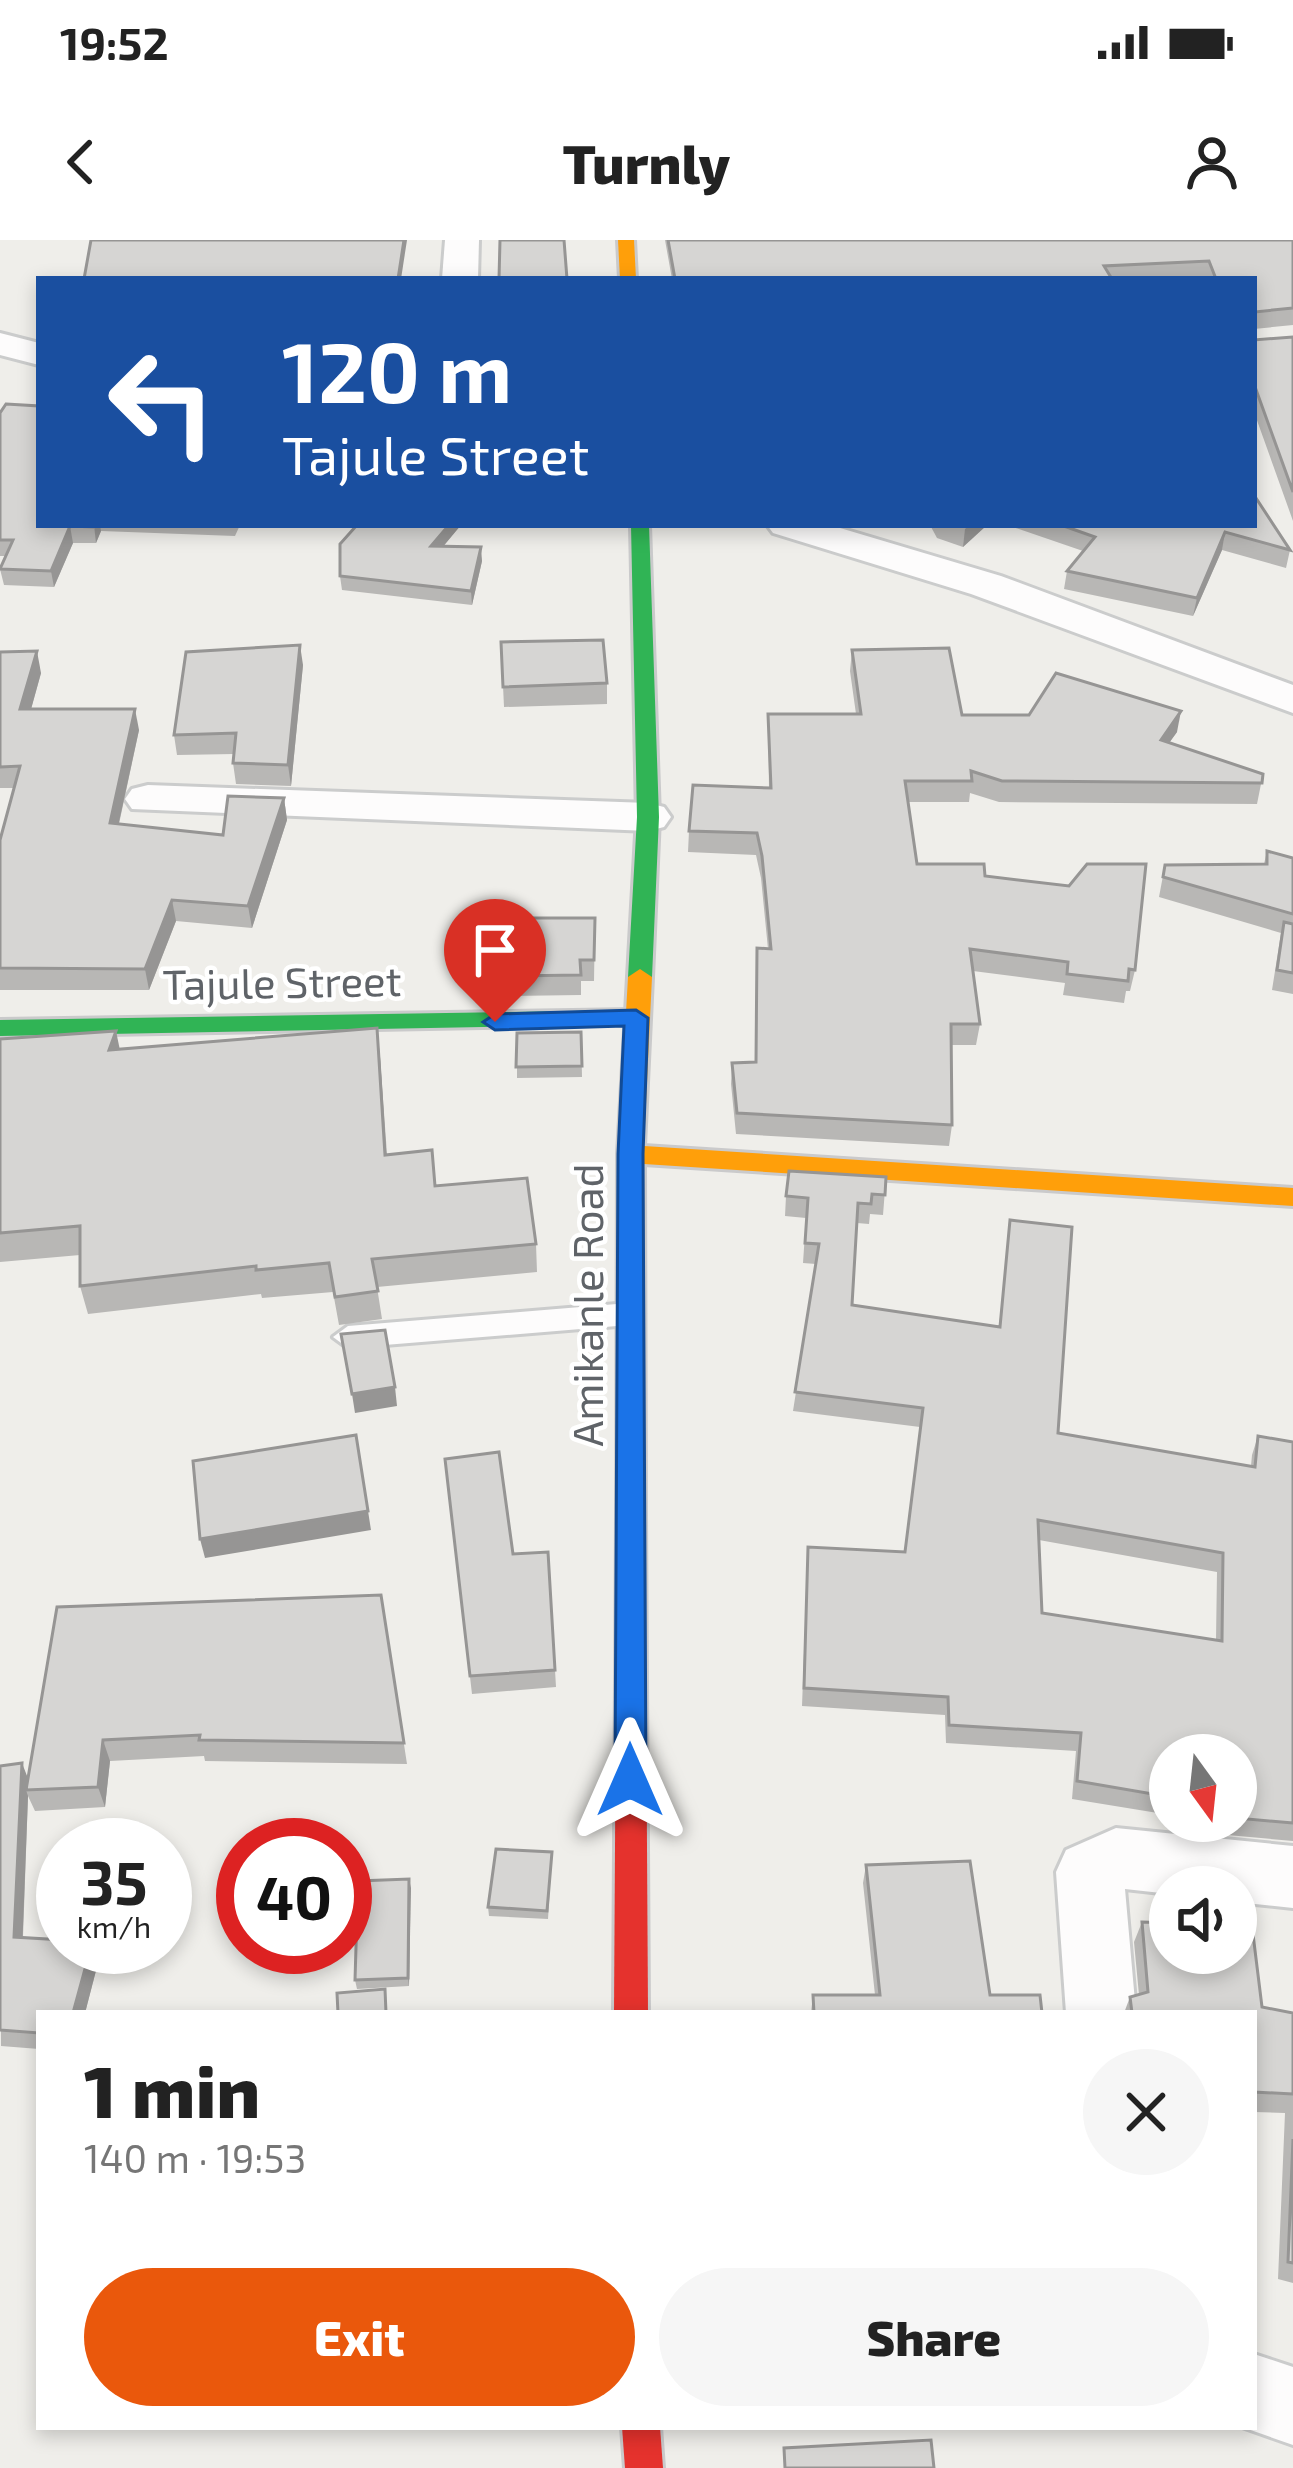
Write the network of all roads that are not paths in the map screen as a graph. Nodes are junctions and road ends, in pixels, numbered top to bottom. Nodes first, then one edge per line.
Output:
1 (462, 240) edge
2 (626, 240) edge
3 (460, 276) edge
4 (628, 276) edge
5 (0, 344) edge
6 (36, 353) edge
7 (640, 528) edge
8 (797, 528) edge
9 (1293, 700) edge
10 (148, 799) dead end
11 (648, 818) junction
12 (636, 1018) junction
13 (0, 1028) edge
14 (631, 1154) junction
15 (1293, 1197) edge
16 (629, 1314) junction
17 (344, 1338) edge
18 (1293, 1877) edge
19 (631, 2010) edge
20 (1101, 2010) edge
21 (1257, 2394) edge
22 (1293, 2406) edge
23 (641, 2430) edge
24 (644, 2468) edge

1 - 3 street
2 - 4 street
5 - 6 street
7 - 11 street, Amikanle Road
8 - 9 street
10 - 11 street
11 - 12 street, Amikanle Road
12 - 13 street, Tajule Street
12 - 14 street, Amikanle Road
14 - 15 street
14 - 16 street, Amikanle Road
16 - 17 lane
16 - 19 street, Amikanle Road
18 - 20 street
21 - 22 street
23 - 24 street

